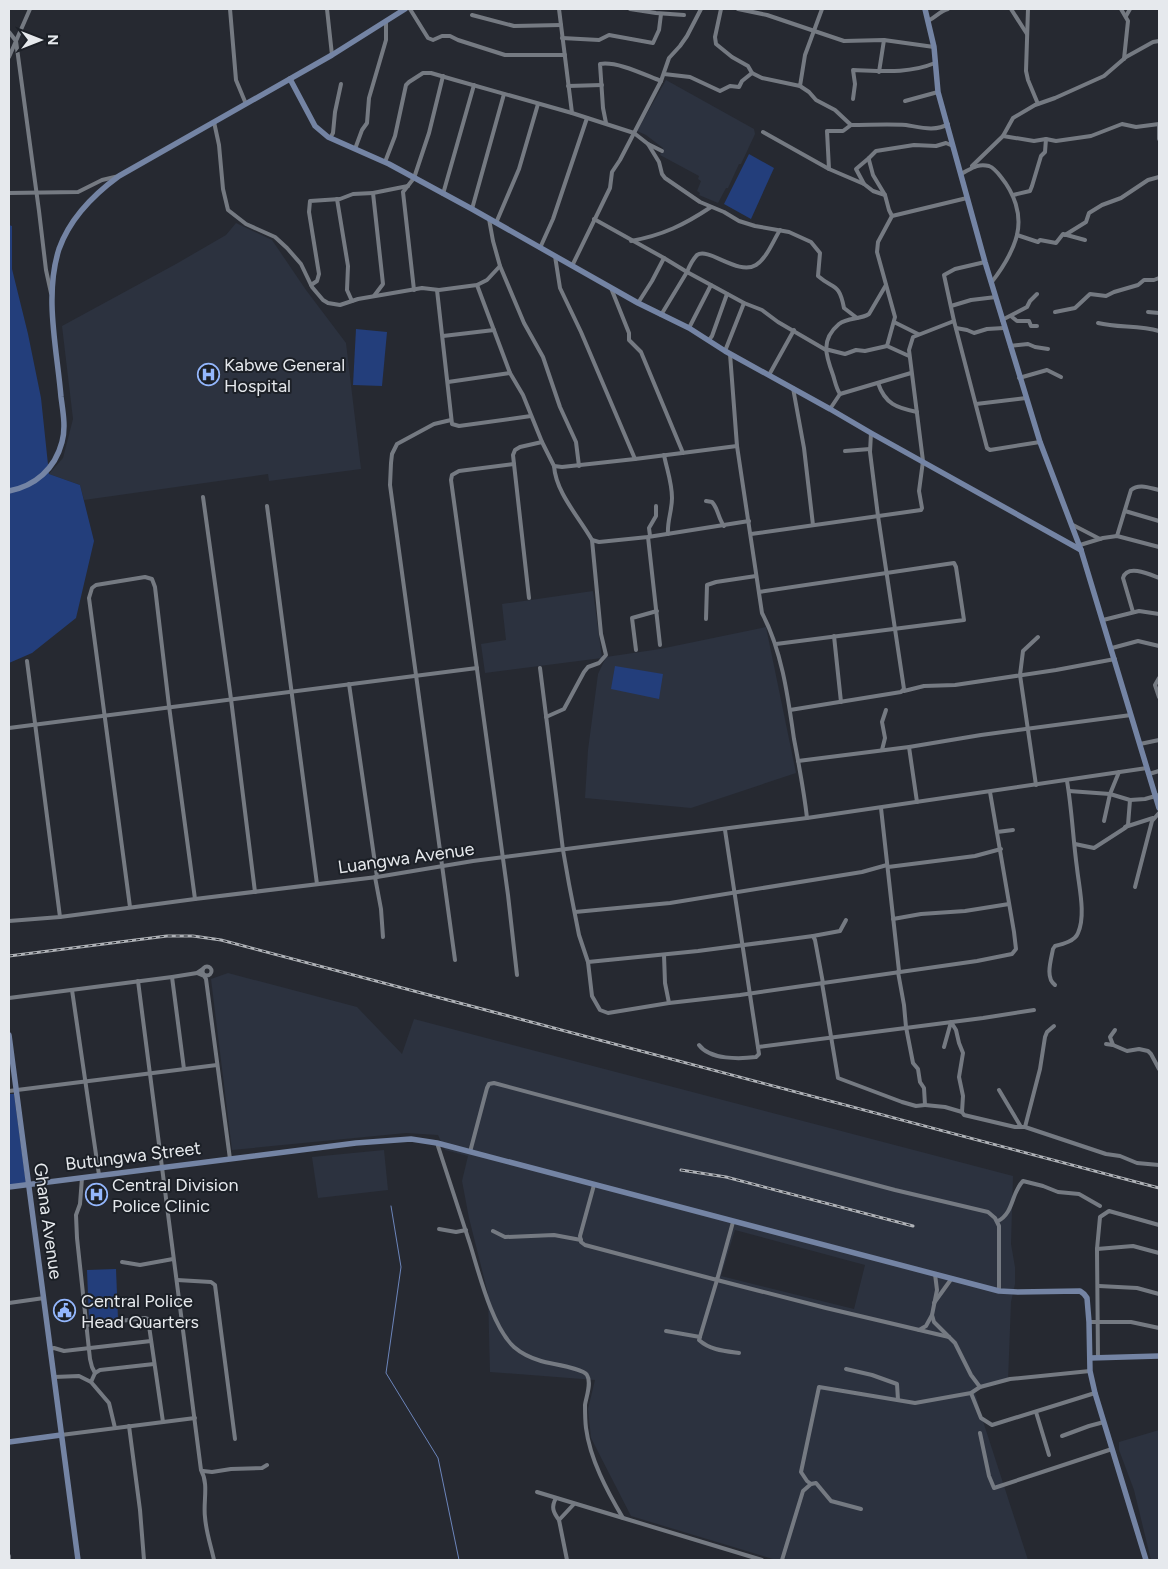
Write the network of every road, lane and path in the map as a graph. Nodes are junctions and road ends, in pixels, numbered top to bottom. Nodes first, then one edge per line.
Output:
1 (30, 9) edge
2 (230, 9) edge
3 (327, 9) edge
4 (405, 9) edge
5 (410, 9) edge
6 (559, 9) edge
7 (630, 9) edge
8 (701, 9) edge
9 (721, 9) edge
10 (738, 9) edge
11 (822, 9) edge
12 (925, 9) edge
13 (948, 9) edge
14 (1011, 9) edge
15 (1028, 9) edge
16 (1121, 9) edge
17 (1130, 9) edge
18 (661, 14) junction
19 (472, 15) dead end
20 (684, 15) dead end
21 (1126, 16) junction
22 (928, 21) junction
23 (386, 22) junction
24 (561, 25) junction
25 (815, 31) junction
26 (9, 32) edge
27 (1027, 34) junction
28 (562, 38) junction
29 (884, 40) junction
30 (16, 41) junction
31 (1159, 41) edge
32 (934, 47) junction
33 (565, 54) junction
34 (332, 55) junction
35 (9, 57) edge
36 (1124, 59) junction
37 (935, 63) junction
38 (879, 72) junction
39 (752, 73) junction
40 (664, 74) junction
41 (443, 76) junction
42 (290, 79) junction
43 (661, 81) junction
44 (341, 84) dead end
45 (474, 85) junction
46 (602, 85) junction
47 (568, 86) junction
48 (800, 86) junction
49 (938, 92) junction
50 (504, 94) junction
51 (853, 99) dead end
52 (905, 101) dead end
53 (246, 104) junction
54 (538, 104) junction
55 (1038, 104) junction
56 (572, 113) junction
57 (587, 118) junction
58 (214, 122) junction
59 (606, 123) junction
60 (851, 124) junction
61 (948, 124) junction
62 (1159, 124) edge
63 (763, 132) dead end
64 (634, 134) junction
65 (1003, 136) junction
66 (330, 138) junction
67 (1046, 139) junction
68 (1159, 139) edge
69 (648, 144) junction
70 (953, 146) junction
71 (355, 149) junction
72 (662, 151) dead end
73 (869, 158) junction
74 (385, 162) junction
75 (972, 166) junction
76 (829, 169) junction
77 (961, 174) junction
78 (118, 176) junction
79 (1159, 177) edge
80 (414, 178) junction
81 (864, 184) junction
82 (408, 186) junction
83 (85, 190) junction
84 (9, 193) edge
85 (373, 193) junction
86 (36, 194) junction
87 (443, 194) junction
88 (94, 195) junction
89 (884, 195) junction
90 (1013, 195) junction
91 (967, 198) junction
92 (337, 199) junction
93 (711, 207) junction
94 (472, 210) junction
95 (892, 216) junction
96 (489, 219) junction
97 (594, 219) junction
98 (496, 223) junction
99 (780, 230) junction
100 (1017, 235) junction
101 (1066, 235) junction
102 (1085, 240) dead end
103 (631, 241) junction
104 (540, 248) junction
105 (554, 256) junction
106 (664, 258) junction
107 (985, 262) junction
108 (500, 266) junction
109 (572, 266) junction
110 (686, 272) junction
111 (1159, 278) edge
112 (991, 283) junction
113 (311, 285) junction
114 (711, 285) junction
115 (886, 285) junction
116 (477, 286) junction
117 (610, 286) junction
118 (414, 290) junction
119 (437, 290) junction
120 (728, 294) junction
121 (1037, 294) dead end
122 (373, 297) junction
123 (996, 297) junction
124 (352, 301) junction
125 (52, 302) junction
126 (638, 302) junction
127 (744, 303) junction
128 (951, 306) junction
129 (1055, 312) dead end
130 (1148, 312) dead end
131 (1159, 313) edge
132 (661, 315) junction
133 (1012, 317) junction
134 (857, 318) junction
135 (1002, 320) junction
136 (954, 321) junction
137 (894, 322) junction
138 (1098, 323) dead end
139 (1037, 326) dead end
140 (689, 328) junction
141 (956, 328) junction
142 (1004, 328) junction
143 (494, 330) junction
144 (794, 330) junction
145 (1159, 330) edge
146 (918, 334) junction
147 (443, 336) junction
148 (708, 340) junction
149 (887, 346) junction
150 (1010, 346) junction
151 (825, 349) junction
152 (1048, 349) dead end
153 (727, 352) junction
154 (909, 356) junction
155 (510, 373) junction
156 (911, 373) junction
157 (769, 375) junction
158 (1061, 377) dead end
159 (1019, 378) junction
160 (448, 382) junction
161 (878, 383) junction
162 (793, 388) junction
163 (840, 394) junction
164 (1026, 398) junction
165 (976, 404) junction
166 (830, 409) junction
167 (917, 412) junction
168 (531, 416) junction
169 (451, 420) junction
170 (871, 434) junction
171 (542, 442) junction
172 (1040, 442) junction
173 (737, 446) junction
174 (870, 449) junction
175 (845, 450) dead end
176 (683, 453) junction
177 (664, 456) junction
178 (635, 459) junction
179 (923, 461) junction
180 (514, 464) junction
181 (554, 466) junction
182 (579, 466) junction
183 (1159, 490) edge
184 (9, 491) edge
185 (202, 497) dead end
186 (706, 501) dead end
187 (267, 506) dead end
188 (656, 506) dead end
189 (1125, 511) junction
190 (878, 516) junction
191 (749, 521) junction
192 (1159, 521) edge
193 (1071, 524) junction
194 (813, 525) junction
195 (724, 526) junction
196 (668, 534) junction
197 (751, 534) junction
198 (1116, 536) junction
199 (649, 537) junction
200 (1100, 539) junction
201 (592, 540) junction
202 (1081, 547) junction
203 (1159, 547) edge
204 (886, 572) junction
205 (756, 576) junction
206 (1159, 578) edge
207 (759, 592) junction
208 (529, 598) dead end
209 (657, 611) junction
210 (1133, 612) junction
211 (1159, 614) edge
212 (706, 619) dead end
213 (1103, 620) junction
214 (895, 628) junction
215 (834, 636) junction
216 (1038, 637) dead end
217 (660, 644) dead end
218 (776, 644) junction
219 (1159, 646) edge
220 (1112, 648) junction
221 (636, 650) dead end
222 (1115, 659) junction
223 (27, 660) dead end
224 (477, 668) junction
225 (540, 668) dead end
226 (417, 675) junction
227 (1020, 675) junction
228 (1159, 678) edge
229 (349, 684) junction
230 (904, 691) junction
231 (292, 692) junction
232 (1159, 697) edge
233 (231, 699) junction
234 (841, 702) junction
235 (169, 706) junction
236 (790, 710) junction
237 (886, 710) dead end
238 (104, 715) junction
239 (1131, 715) junction
240 (546, 717) junction
241 (35, 724) junction
242 (9, 728) edge
243 (1028, 729) junction
244 (1159, 740) edge
245 (1140, 744) junction
246 (909, 747) junction
247 (882, 750) junction
248 (798, 761) junction
249 (1148, 771) junction
250 (1159, 771) edge
251 (1119, 772) junction
252 (1067, 781) junction
253 (1036, 785) junction
254 (1069, 791) junction
255 (990, 792) junction
256 (1110, 794) junction
257 (1157, 795) edge
258 (1130, 800) junction
259 (917, 802) junction
260 (881, 808) junction
261 (1159, 808) edge
262 (1159, 813) edge
263 (807, 818) junction
264 (1153, 818) junction
265 (1104, 820) dead end
266 (1125, 828) junction
267 (725, 830) junction
268 (1013, 830) dead end
269 (997, 832) junction
270 (1075, 844) junction
271 (563, 850) junction
272 (1000, 850) junction
273 (503, 858) junction
274 (442, 866) junction
275 (887, 866) junction
276 (376, 877) junction
277 (317, 884) junction
278 (1135, 887) dead end
279 (733, 891) junction
280 (255, 892) junction
281 (195, 898) junction
282 (1009, 904) junction
283 (130, 907) junction
284 (575, 912) junction
285 (60, 917) junction
286 (893, 919) junction
287 (846, 920) dead end
288 (9, 921) edge
289 (813, 936) junction
290 (383, 937) dead end
291 (743, 946) junction
292 (664, 954) junction
293 (455, 960) dead end
294 (588, 962) junction
295 (203, 968) junction
296 (899, 971) junction
297 (199, 973) junction
298 (517, 975) dead end
299 (172, 977) junction
300 (207, 977) junction
301 (138, 981) junction
302 (823, 983) junction
303 (1055, 985) dead end
304 (72, 990) junction
305 (750, 994) junction
306 (9, 998) edge
307 (669, 1003) junction
308 (1034, 1010) dead end
309 (951, 1022) junction
310 (1054, 1026) dead end
311 (906, 1027) junction
312 (1115, 1030) dead end
313 (9, 1035) edge
314 (831, 1037) junction
315 (1106, 1044) dead end
316 (699, 1045) dead end
317 (1113, 1045) junction
318 (758, 1047) junction
319 (944, 1047) dead end
320 (217, 1065) junction
321 (184, 1069) junction
322 (1159, 1069) edge
323 (150, 1073) junction
324 (85, 1081) junction
325 (16, 1090) junction
326 (999, 1090) dead end
327 (9, 1091) edge
328 (924, 1105) junction
329 (962, 1112) junction
330 (1023, 1127) junction
331 (437, 1143) junction
332 (470, 1152) junction
333 (230, 1159) junction
334 (1159, 1165) edge
335 (162, 1168) junction
336 (99, 1175) junction
337 (82, 1178) junction
338 (28, 1184) junction
339 (594, 1185) junction
340 (9, 1187) edge
341 (1100, 1206) dead end
342 (998, 1221) junction
343 (733, 1222) junction
344 (1159, 1225) edge
345 (439, 1229) dead end
346 (466, 1230) junction
347 (493, 1231) dead end
348 (581, 1240) junction
349 (1098, 1249) junction
350 (1159, 1253) edge
351 (173, 1259) junction
352 (122, 1262) dead end
353 (935, 1274) junction
354 (952, 1278) junction
355 (177, 1280) junction
356 (717, 1280) junction
357 (1098, 1286) junction
358 (999, 1291) junction
359 (1159, 1294) edge
360 (44, 1298) junction
361 (9, 1303) edge
362 (934, 1303) junction
363 (932, 1315) junction
364 (1089, 1322) junction
365 (1098, 1323) junction
366 (87, 1325) junction
367 (1159, 1328) edge
368 (918, 1330) junction
369 (666, 1331) dead end
370 (949, 1336) junction
371 (700, 1337) junction
372 (152, 1341) junction
373 (89, 1348) junction
374 (50, 1349) junction
375 (739, 1353) dead end
376 (1159, 1356) edge
377 (1090, 1358) junction
378 (1098, 1358) junction
379 (154, 1364) junction
380 (846, 1369) dead end
381 (1090, 1370) junction
382 (95, 1373) junction
383 (54, 1377) junction
384 (91, 1382) junction
385 (980, 1387) junction
386 (971, 1393) junction
387 (1095, 1393) junction
388 (898, 1400) junction
389 (1036, 1412) junction
390 (195, 1418) junction
391 (163, 1422) junction
392 (1104, 1422) junction
393 (129, 1426) junction
394 (115, 1428) junction
395 (980, 1433) dead end
396 (61, 1435) junction
397 (1062, 1436) dead end
398 (235, 1439) dead end
399 (9, 1442) edge
400 (1112, 1449) junction
401 (1049, 1455) dead end
402 (267, 1465) dead end
403 (201, 1470) junction
404 (811, 1484) junction
405 (537, 1492) dead end
406 (556, 1498) junction
407 (574, 1504) junction
408 (861, 1509) dead end
409 (623, 1518) junction
410 (559, 1520) junction
411 (9, 1556) edge
412 (9, 1560) edge
413 (78, 1560) edge
414 (144, 1560) edge
415 (214, 1560) edge
416 (567, 1560) edge
417 (762, 1560) edge
418 (782, 1560) edge
419 (1146, 1560) edge

1 - 30 street
2 - 53 street
3 - 34 street
4 - 23 street
5 - 33 street
6 - 24 street
7 - 18 street
8 - 40 street
9 - 39 street
10 - 25 street
11 - 25 street
12 - 22 street
13 - 22 street
14 - 27 street
15 - 27 street
16 - 21 street
17 - 21 street
18 - 20 street
18 - 28 street
19 - 24 street
21 - 36 street
22 - 32 street
23 - 34 street
23 - 71 street
24 - 28 street
25 - 29 street
25 - 48 street
26 - 30 street
27 - 55 street
28 - 33 street
29 - 32 street
29 - 38 street
30 - 35 street
30 - 86 street
31 - 36 street
32 - 37 street
33 - 47 street
34 - 42 street
36 - 55 street
37 - 38 street
37 - 49 street
38 - 51 street
39 - 40 street
39 - 48 street
40 - 43 street
41 - 45 street
41 - 74 street
41 - 80 street
42 - 53 street
42 - 66 street
43 - 46 street
43 - 64 street
44 - 66 street
45 - 50 street
45 - 87 street
46 - 47 street
46 - 59 street
47 - 56 street
48 - 60 street
49 - 52 street
49 - 61 street
50 - 54 street
50 - 94 street
53 - 58 street
54 - 56 street
54 - 98 street
55 - 65 street
56 - 57 street
57 - 59 street
57 - 104 street
58 - 78 street
58 - 113 street
59 - 64 street
60 - 61 street
60 - 76 street
61 - 70 street
62 - 67 street
62 - 68 street
63 - 76 street
64 - 69 street
64 - 97 street
65 - 67 street
65 - 75 street
66 - 71 street
67 - 90 street
69 - 72 street
69 - 93 street
70 - 73 street
70 - 77 street
71 - 74 street
73 - 81 street
73 - 89 street
74 - 80 street
75 - 77 street
75 - 90 street
76 - 81 street
77 - 91 street
78 - 83 street
78 - 88 street
79 - 101 street
80 - 82 street
80 - 87 street
81 - 89 street
82 - 85 street
82 - 118 street
83 - 86 street
83 - 88 street
84 - 86 street
85 - 92 street
85 - 122 street
86 - 125 street
87 - 94 street
88 - 125 street
89 - 95 street
90 - 100 street
91 - 95 street
91 - 107 street
92 - 113 street
92 - 124 street
93 - 99 street
93 - 103 street
94 - 96 street
95 - 115 street
96 - 98 street
96 - 108 street
97 - 103 street
97 - 109 street
98 - 104 street
99 - 110 street
99 - 134 street
100 - 101 street
100 - 112 street
101 - 102 street
103 - 106 street
104 - 105 street
105 - 109 street
105 - 178 street
106 - 110 street
106 - 126 street
107 - 112 street
107 - 128 street
108 - 116 street
108 - 182 street
109 - 117 street
110 - 114 street
110 - 132 street
111 - 129 street
112 - 123 street
113 - 124 street
114 - 120 street
114 - 140 street
115 - 134 street
115 - 137 street
116 - 119 street
116 - 143 street
117 - 126 street
117 - 176 street
118 - 119 street
118 - 122 street
119 - 147 street
120 - 127 street
120 - 148 street
121 - 133 street
122 - 124 street
123 - 128 street
123 - 135 street
125 - 184 street
126 - 132 street
127 - 144 street
127 - 153 street
128 - 136 street
130 - 131 street
132 - 140 street
133 - 135 street
133 - 139 street
134 - 151 street
135 - 142 street
136 - 141 street
136 - 146 street
137 - 146 street
137 - 149 street
138 - 145 street
140 - 148 street
141 - 142 street
141 - 165 street
142 - 150 street
143 - 147 street
143 - 155 street
144 - 151 street
144 - 157 street
146 - 154 street
147 - 160 street
148 - 153 street
149 - 151 street
149 - 154 street
150 - 152 street
150 - 159 street
151 - 163 street
153 - 157 street
153 - 173 street
154 - 156 street
155 - 160 street
155 - 168 street
156 - 161 street
156 - 167 street
157 - 162 street
158 - 159 street
159 - 164 street
160 - 169 street
161 - 163 street
161 - 167 street
162 - 166 street
162 - 194 street
163 - 166 street
164 - 165 street
164 - 172 street
165 - 172 street
166 - 170 street
167 - 179 street
168 - 169 street
168 - 171 street
169 - 226 street
170 - 174 street
170 - 179 street
171 - 180 street
171 - 181 street
172 - 193 street
173 - 176 street
173 - 191 street
174 - 175 street
174 - 190 street
176 - 177 street
177 - 178 street
177 - 196 street
178 - 182 street
179 - 190 street
179 - 202 street
180 - 208 street
180 - 224 street
181 - 182 street
181 - 201 street
183 - 189 street
185 - 233 street
186 - 195 street
187 - 231 street
188 - 199 street
189 - 192 street
189 - 198 street
190 - 194 street
190 - 204 street
191 - 195 street
191 - 197 street
193 - 200 street
193 - 202 street
194 - 197 street
195 - 196 street
196 - 199 street
197 - 205 street
198 - 200 street
198 - 203 street
199 - 201 street
199 - 209 street
200 - 202 street
201 - 240 street
202 - 213 street
204 - 207 street
204 - 214 street
204 - 214 street
205 - 207 street
205 - 212 street
206 - 210 street
207 - 218 street
209 - 217 street
209 - 221 street
210 - 211 street
210 - 213 street
213 - 220 street
214 - 215 street
214 - 230 street
215 - 218 street
215 - 234 street
216 - 227 street
218 - 236 street
219 - 220 street
220 - 222 street
222 - 227 street
222 - 239 street
223 - 241 street
224 - 226 street
224 - 273 street
225 - 240 street
226 - 229 street
226 - 274 street
227 - 230 street
227 - 243 street
228 - 232 street
229 - 231 street
229 - 276 street
230 - 234 street
231 - 233 street
231 - 277 street
233 - 235 street
233 - 280 street
234 - 236 street
235 - 238 street
235 - 238 street
235 - 281 street
236 - 248 street
237 - 247 street
238 - 241 street
238 - 283 street
239 - 243 street
239 - 245 street
240 - 271 street
241 - 242 street
241 - 285 street
243 - 246 street
243 - 253 street
244 - 245 street
245 - 249 street
246 - 247 street
246 - 259 street
247 - 248 street
248 - 263 street
249 - 250 street, Luangwa Avenue
249 - 251 street, Luangwa Avenue
249 - 257 street
251 - 252 street, Luangwa Avenue
251 - 256 street
252 - 253 street, Luangwa Avenue
252 - 254 street
253 - 255 street, Luangwa Avenue
254 - 256 street
254 - 270 street
255 - 259 street, Luangwa Avenue
255 - 269 street
256 - 258 street
256 - 265 street
257 - 258 street
257 - 261 street
258 - 266 street
259 - 260 street, Luangwa Avenue
260 - 263 street, Luangwa Avenue
260 - 275 street
262 - 264 street
263 - 267 street, Luangwa Avenue
264 - 266 street
264 - 278 street
266 - 270 street
267 - 271 street, Luangwa Avenue
267 - 279 street
268 - 269 street
269 - 272 street
270 - 303 street
271 - 273 street, Luangwa Avenue
271 - 284 street
272 - 275 street
272 - 282 street
273 - 274 street, Luangwa Avenue
273 - 298 street
274 - 276 street, Luangwa Avenue
274 - 293 street
275 - 279 street
275 - 286 street
276 - 277 street, Luangwa Avenue
276 - 290 street
277 - 280 street, Luangwa Avenue
279 - 284 street
279 - 291 street
280 - 281 street, Luangwa Avenue
281 - 283 street, Luangwa Avenue
282 - 286 street
282 - 296 street
283 - 285 street, Luangwa Avenue
284 - 294 street
285 - 288 street, Luangwa Avenue
286 - 296 street
287 - 289 street
289 - 291 street
289 - 302 street
291 - 292 street
291 - 305 street
292 - 294 street
292 - 307 street
294 - 307 street
295 - 297 street
295 - 300 street
295 - 300 street
296 - 302 street
296 - 311 street
297 - 299 street
297 - 300 street
299 - 301 street
299 - 321 street
300 - 320 street
301 - 304 street
301 - 323 street
302 - 305 street
302 - 314 street
304 - 306 street
304 - 324 street
305 - 307 street
305 - 318 street
308 - 309 street
309 - 311 street
309 - 319 street
309 - 329 street
310 - 330 street
311 - 314 street
311 - 328 street
312 - 317 street
313 - 325 street, Ghana Avenue
314 - 318 street
314 - 328 street
315 - 317 street
316 - 318 street
317 - 322 street
320 - 321 street
320 - 333 street
321 - 323 street
323 - 324 street
323 - 335 street
324 - 325 street
324 - 336 street
325 - 327 street
325 - 338 street, Ghana Avenue
326 - 330 street
328 - 329 street
329 - 330 street
330 - 334 street
331 - 332 street, Butungwa Street
331 - 333 street, Butungwa Street
331 - 346 street
332 - 339 street, Butungwa Street
332 - 342 street
333 - 335 street, Butungwa Street
335 - 336 street, Butungwa Street
335 - 351 street
336 - 337 street, Butungwa Street
337 - 338 street, Butungwa Street
337 - 366 street
338 - 340 street, Butungwa Street
338 - 360 street, Ghana Avenue
339 - 343 street, Butungwa Street
339 - 348 street
341 - 342 street
342 - 358 street
343 - 353 street, Butungwa Street
343 - 356 street
344 - 349 street
345 - 346 street
346 - 409 street
347 - 348 street
348 - 356 street
349 - 350 street
349 - 357 street
351 - 352 street
351 - 355 street
353 - 354 street, Butungwa Street
353 - 362 street
354 - 358 street, Butungwa Street
354 - 362 street
355 - 390 street
355 - 398 street
356 - 368 street
356 - 371 street
357 - 359 street
357 - 365 street
358 - 364 street, Butungwa Street
360 - 361 street
360 - 374 street, Ghana Avenue
362 - 363 street
363 - 368 street
363 - 370 street
364 - 365 street
364 - 377 street, Butungwa Street
365 - 367 street
365 - 378 street
366 - 372 street
366 - 373 street
368 - 370 street
369 - 371 street
370 - 385 street
371 - 375 street
372 - 373 street
372 - 379 street
373 - 374 street
373 - 382 street
374 - 383 street, Ghana Avenue
376 - 378 street
377 - 378 street
377 - 381 street, Butungwa Street
379 - 382 street
379 - 391 street
380 - 388 street
381 - 385 street
381 - 387 street, Butungwa Street
382 - 384 street
383 - 384 street
383 - 396 street, Ghana Avenue
384 - 394 street
385 - 386 street
386 - 388 street
386 - 389 street
387 - 389 street
387 - 392 street, Butungwa Street
388 - 404 street
389 - 401 street
390 - 391 street
390 - 403 street
391 - 393 street
392 - 397 street
392 - 400 street, Butungwa Street
393 - 394 street
393 - 414 street
394 - 396 street
395 - 400 street
396 - 399 street
396 - 413 street, Ghana Avenue
400 - 419 street, Butungwa Street
402 - 403 street
403 - 415 street
404 - 408 street
404 - 418 street
405 - 406 street
406 - 407 street
406 - 410 street
407 - 409 street
407 - 410 street
409 - 417 street
410 - 416 street
411 - 412 street

